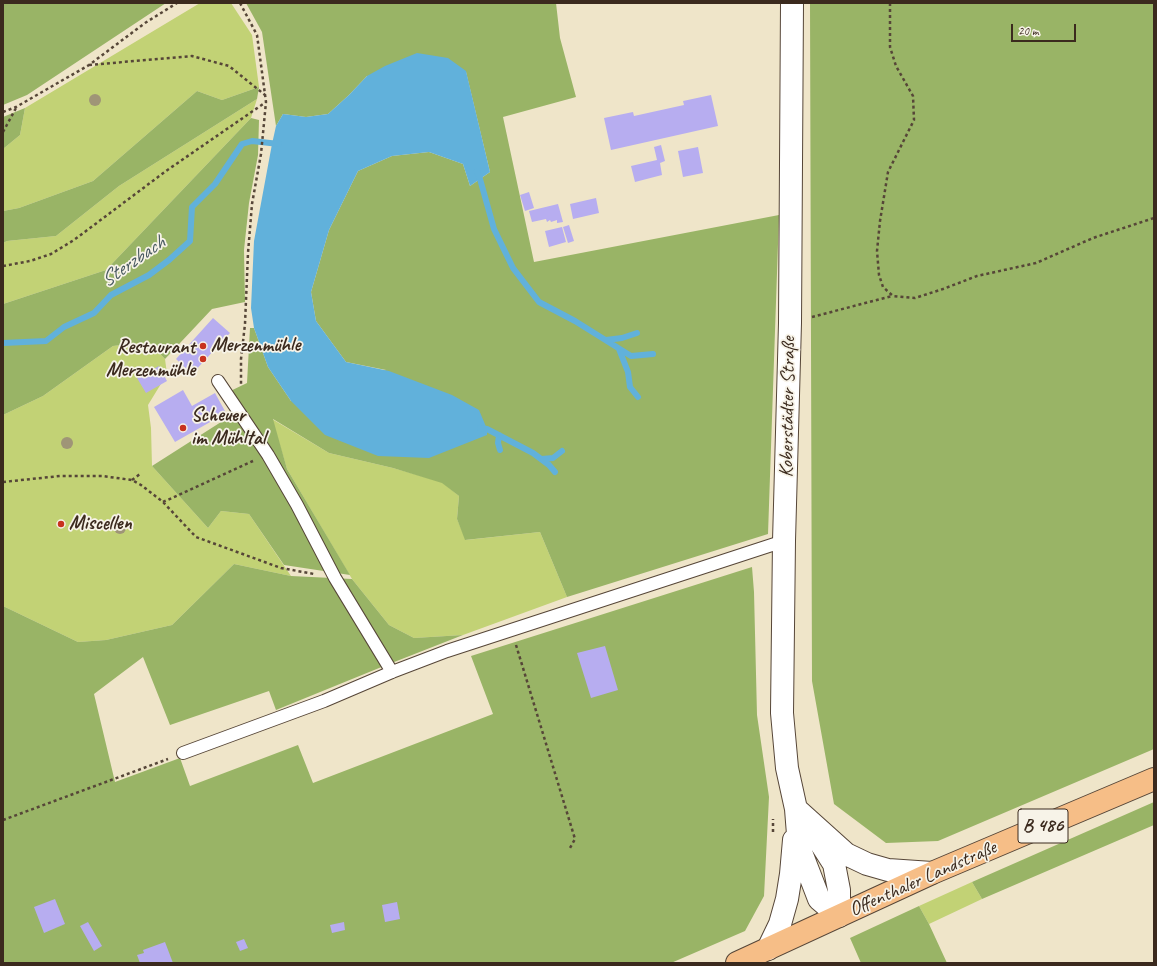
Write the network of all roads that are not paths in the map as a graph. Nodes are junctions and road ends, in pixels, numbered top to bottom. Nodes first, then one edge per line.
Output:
1 (792, 3) edge
2 (218, 381) dead end
3 (784, 541) junction
4 (392, 672) junction
5 (183, 753) road end
6 (1154, 779) edge
7 (796, 809) junction
8 (932, 873) junction
9 (839, 916) junction
10 (768, 949) junction
11 (737, 963) edge

1 - 3 street, Koberstädter Straße
2 - 4 lane
3 - 4 lane
3 - 7 street, Koberstädter Straße
4 - 5 lane
6 - 8 main road, Offenthaler Landstraße / B 486
7 - 8 street
7 - 9 street
7 - 10 street
8 - 9 main road, Offenthaler Landstraße / B 486
9 - 10 main road, Offenthaler Landstraße / B 486
10 - 11 main road, Offenthaler Landstraße / B 486

